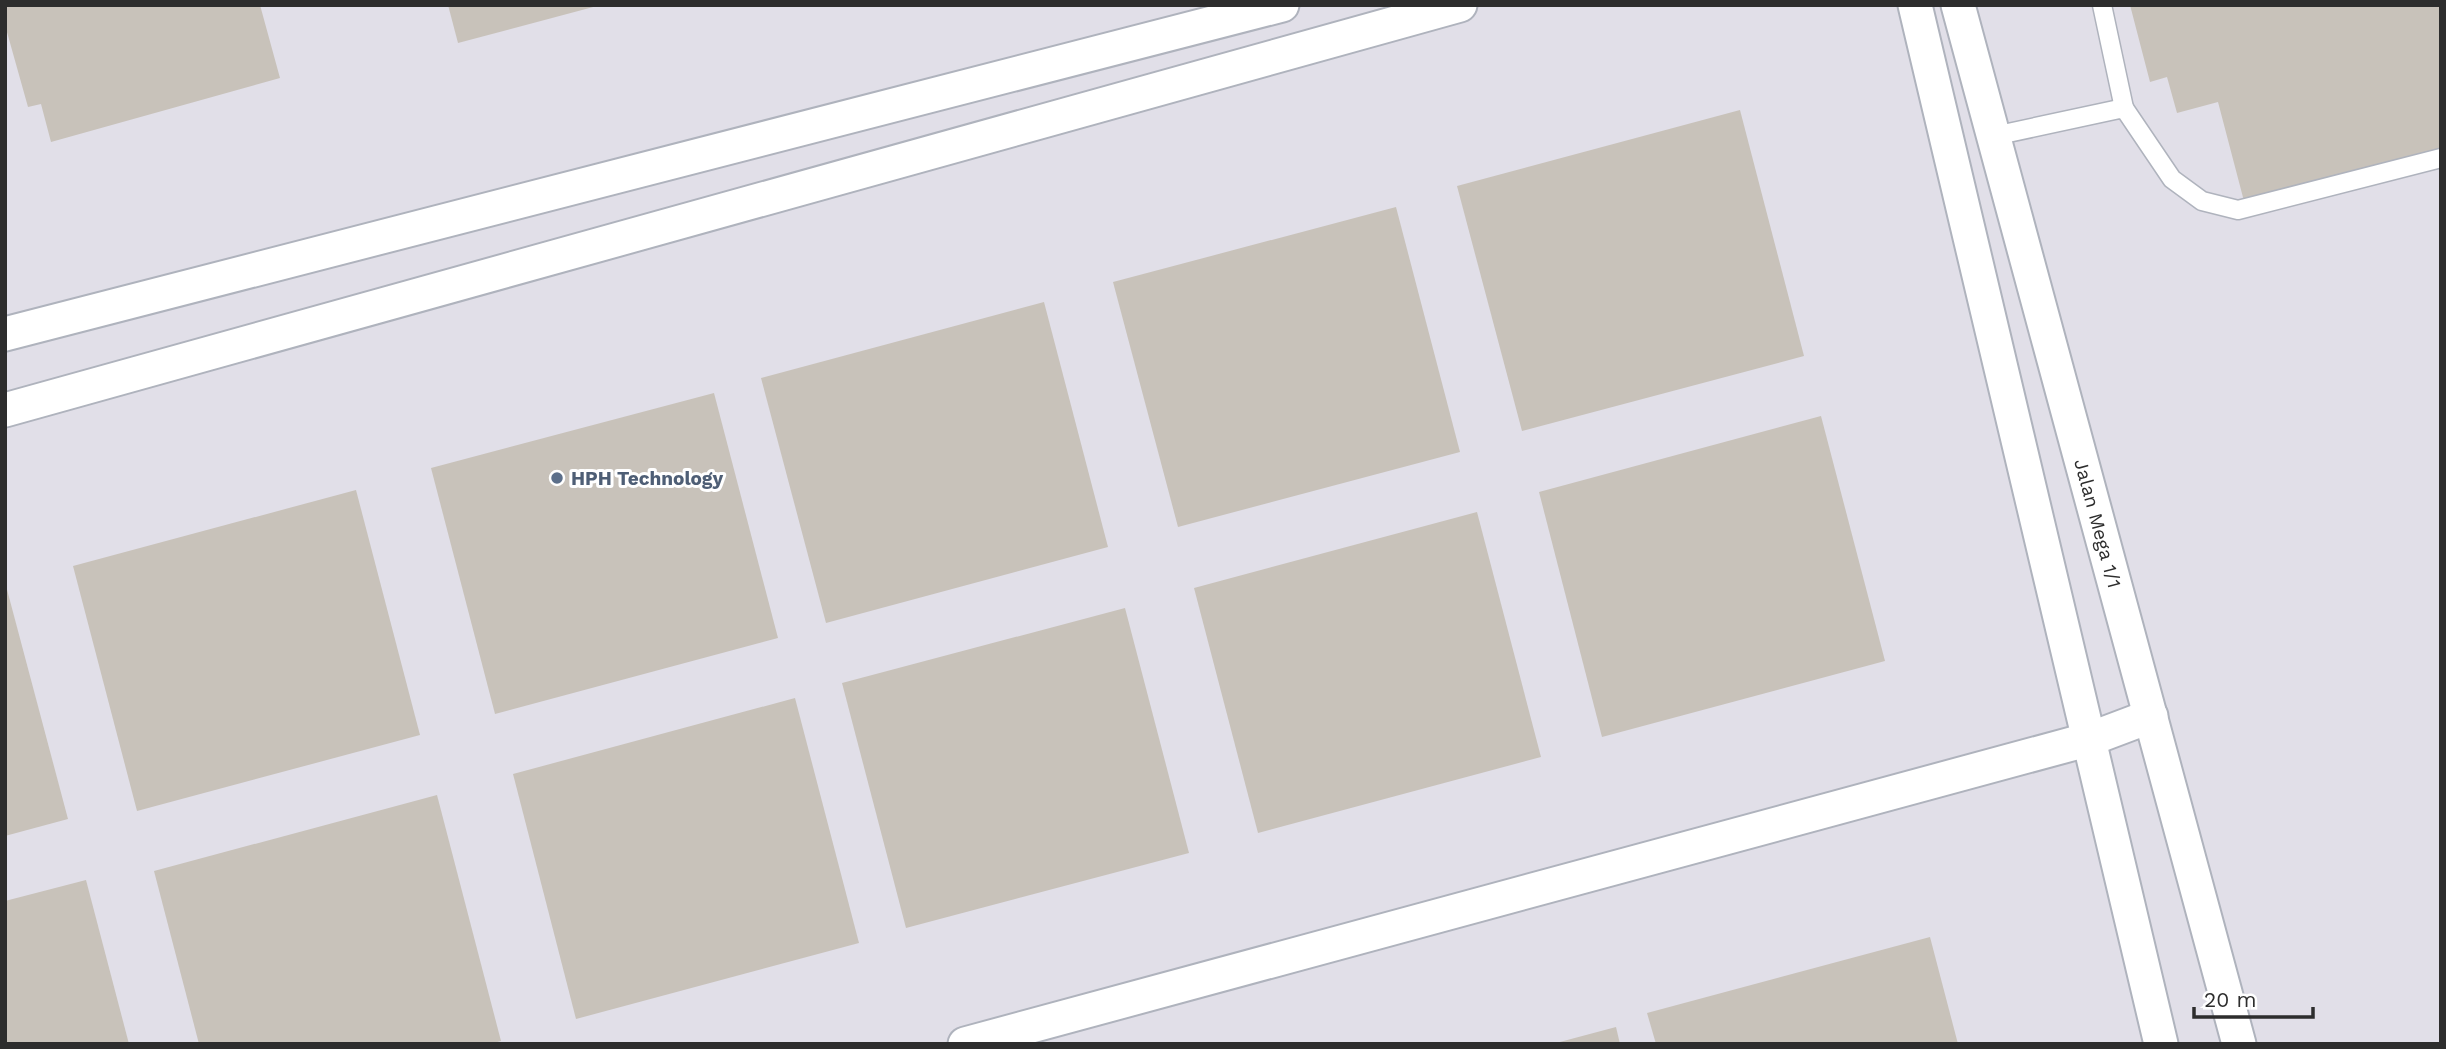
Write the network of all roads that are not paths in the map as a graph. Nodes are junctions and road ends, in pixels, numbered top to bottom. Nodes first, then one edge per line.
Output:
1 (1282, 5) edge
2 (1460, 5) edge
3 (1915, 5) edge
4 (1958, 5) edge
5 (2102, 5) edge
6 (2124, 108) junction
7 (1994, 136) junction
8 (2441, 158) edge
9 (5, 334) edge
10 (5, 410) edge
11 (2151, 716) junction
12 (2090, 739) junction
13 (965, 1044) edge
14 (2161, 1044) edge
15 (2239, 1044) edge

1 - 9 street
2 - 10 street
3 - 12 street
4 - 7 street, Jalan Mega 1/1
5 - 6 lane
6 - 7 lane
6 - 8 lane
7 - 11 street, Jalan Mega 1/1
11 - 12 street
11 - 15 street, Jalan Mega 1/1
12 - 13 street
12 - 14 street

